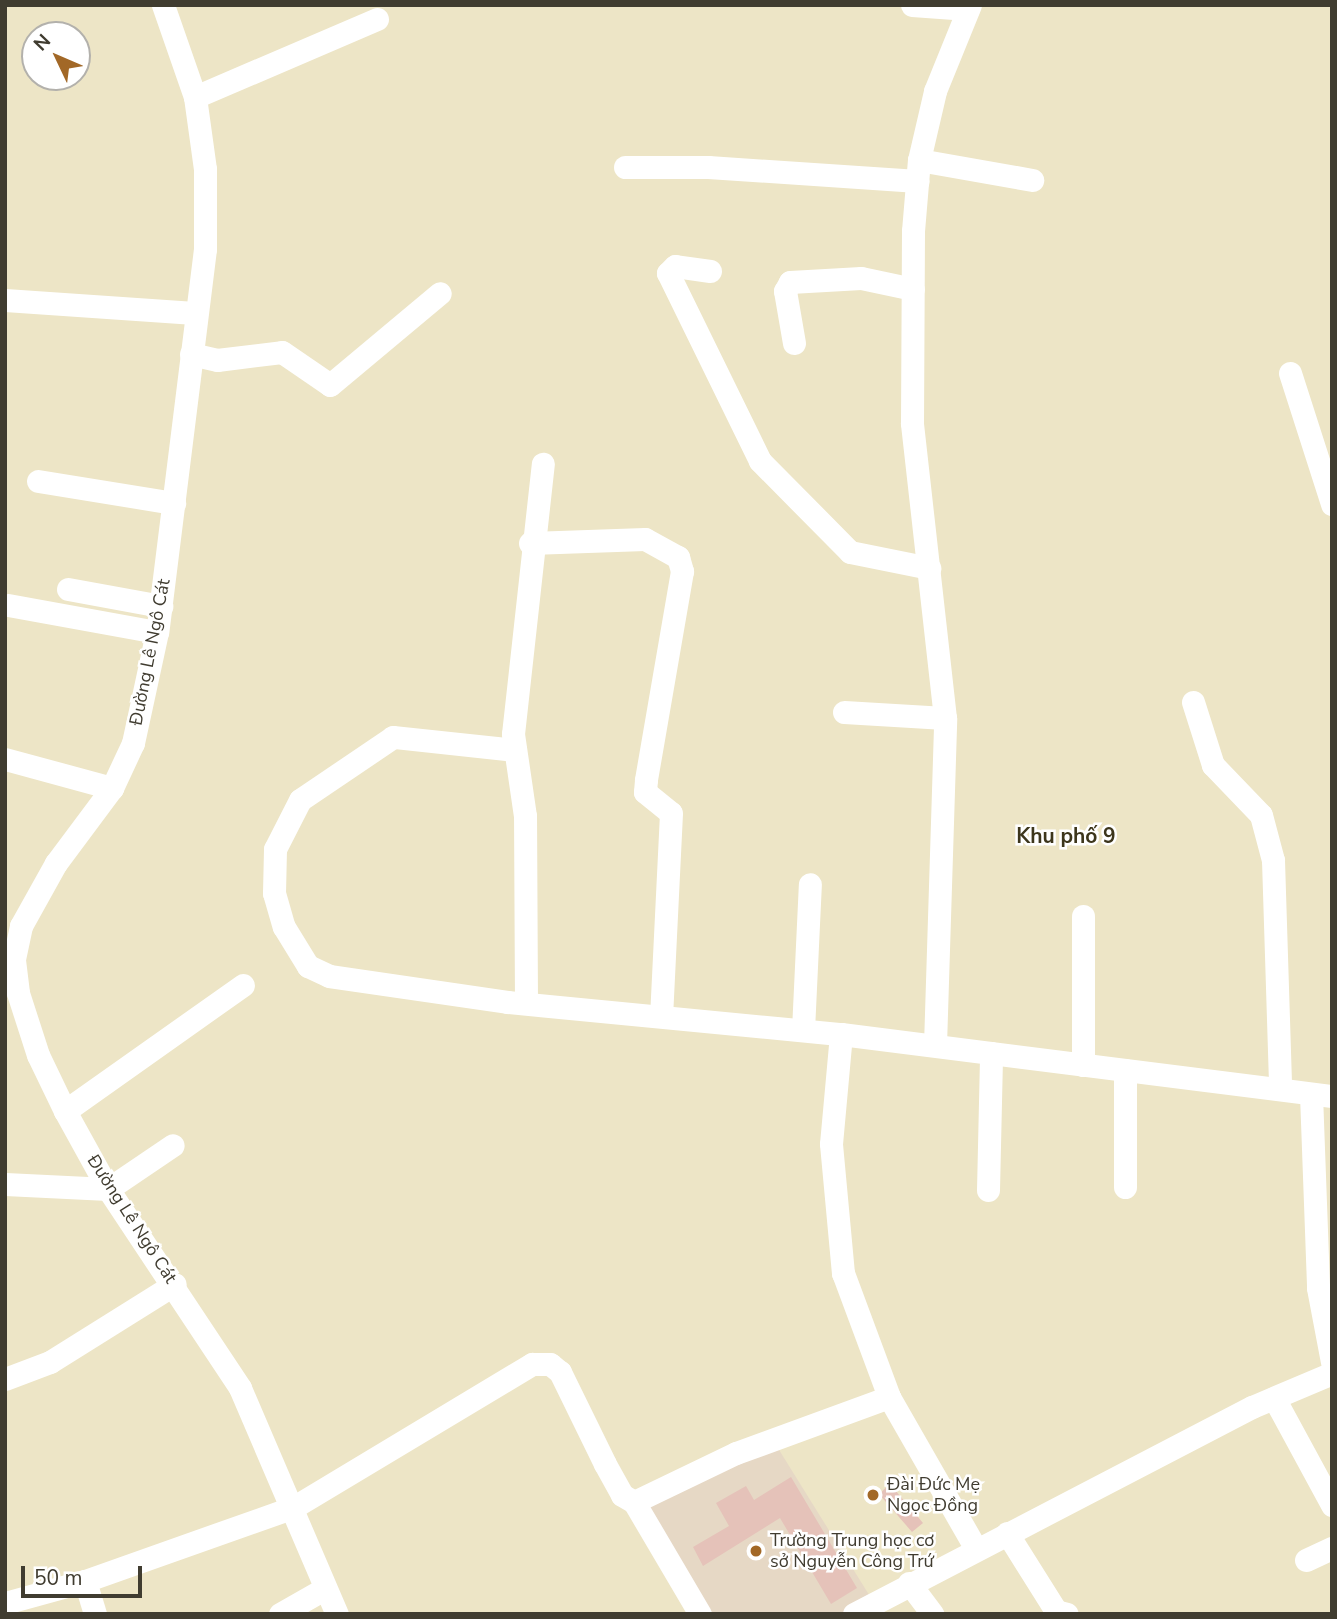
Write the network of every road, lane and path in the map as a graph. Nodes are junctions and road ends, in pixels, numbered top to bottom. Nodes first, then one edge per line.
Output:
1 (163, 5) edge
2 (912, 5) edge
3 (969, 7) edge
4 (377, 19) dead end
5 (195, 97) junction
6 (625, 167) dead end
7 (919, 171) junction
8 (1032, 180) dead end
9 (710, 271) dead end
10 (913, 289) junction
11 (440, 293) dead end
12 (5, 300) edge
13 (195, 313) junction
14 (794, 343) dead end
15 (191, 354) junction
16 (1290, 373) dead end
17 (543, 464) dead end
18 (38, 481) dead end
19 (174, 503) junction
20 (1332, 504) edge
21 (530, 543) junction
22 (929, 568) junction
23 (68, 589) dead end
24 (8, 606) dead end
25 (161, 606) junction
26 (157, 632) junction
27 (1193, 702) dead end
28 (844, 712) dead end
29 (945, 718) junction
30 (516, 750) junction
31 (5, 759) edge
32 (112, 788) junction
33 (810, 884) dead end
34 (1083, 916) dead end
35 (11, 942) edge
36 (243, 985) dead end
37 (526, 1002) junction
38 (661, 1016) junction
39 (803, 1030) junction
40 (841, 1034) junction
41 (935, 1045) junction
42 (991, 1053) junction
43 (1083, 1065) junction
44 (1125, 1070) junction
45 (1280, 1089) junction
46 (1321, 1095) edge
47 (65, 1111) junction
48 (173, 1145) dead end
49 (5, 1184) edge
50 (1125, 1187) dead end
51 (108, 1189) junction
52 (988, 1190) dead end
53 (175, 1284) junction
54 (1332, 1362) edge
55 (1332, 1373) edge
56 (5, 1379) edge
57 (889, 1397) junction
58 (1274, 1398) junction
59 (634, 1502) junction
60 (1332, 1505) edge
61 (293, 1507) junction
62 (1007, 1533) junction
63 (1332, 1548) edge
64 (976, 1549) junction
65 (1306, 1560) dead end
66 (85, 1581) junction
67 (909, 1583) junction
68 (324, 1589) junction
69 (5, 1604) edge
70 (95, 1614) edge
71 (280, 1614) edge
72 (337, 1614) edge
73 (699, 1614) edge
74 (854, 1614) edge
75 (932, 1614) edge
76 (1067, 1614) edge

1 - 5 street, Đường Lê Ngô Cát
2 - 3 street
3 - 7 street
4 - 5 street
5 - 13 street, Đường Lê Ngô Cát
6 - 7 street
7 - 8 street
7 - 10 street
9 - 22 street
10 - 14 street
10 - 22 street
11 - 15 street
12 - 13 street
13 - 15 street, Đường Lê Ngô Cát
15 - 19 street, Đường Lê Ngô Cát
16 - 20 street
17 - 21 street
18 - 19 street
19 - 25 street, Đường Lê Ngô Cát
21 - 30 street
21 - 38 street
22 - 29 street
23 - 25 street
24 - 26 street
25 - 26 street, Đường Lê Ngô Cát
26 - 32 street, Đường Lê Ngô Cát
27 - 45 street
28 - 29 street
29 - 41 street
30 - 37 street
30 - 37 street
31 - 32 street
32 - 35 street, Đường Lê Ngô Cát
33 - 39 street
34 - 43 street
35 - 47 street, Đường Lê Ngô Cát
36 - 47 street
37 - 38 street
38 - 39 street
39 - 40 street
40 - 41 street
40 - 57 street
41 - 42 street
42 - 43 street
42 - 52 street
43 - 44 street
44 - 45 street
44 - 50 street
45 - 46 street
46 - 54 street
47 - 51 street, Đường Lê Ngô Cát
48 - 51 street
49 - 51 street
51 - 53 street, Đường Lê Ngô Cát
53 - 56 street
53 - 61 street, Đường Lê Ngô Cát
55 - 58 street
57 - 59 street
57 - 64 street
58 - 60 street
58 - 62 street
59 - 61 street
59 - 73 street
61 - 66 street
61 - 68 street, Đường Lê Ngô Cát
62 - 64 street
62 - 76 street
63 - 65 street
64 - 67 street
66 - 69 street
66 - 70 street
67 - 74 street
67 - 75 street
68 - 71 street
68 - 72 street, Đường Lê Ngô Cát

